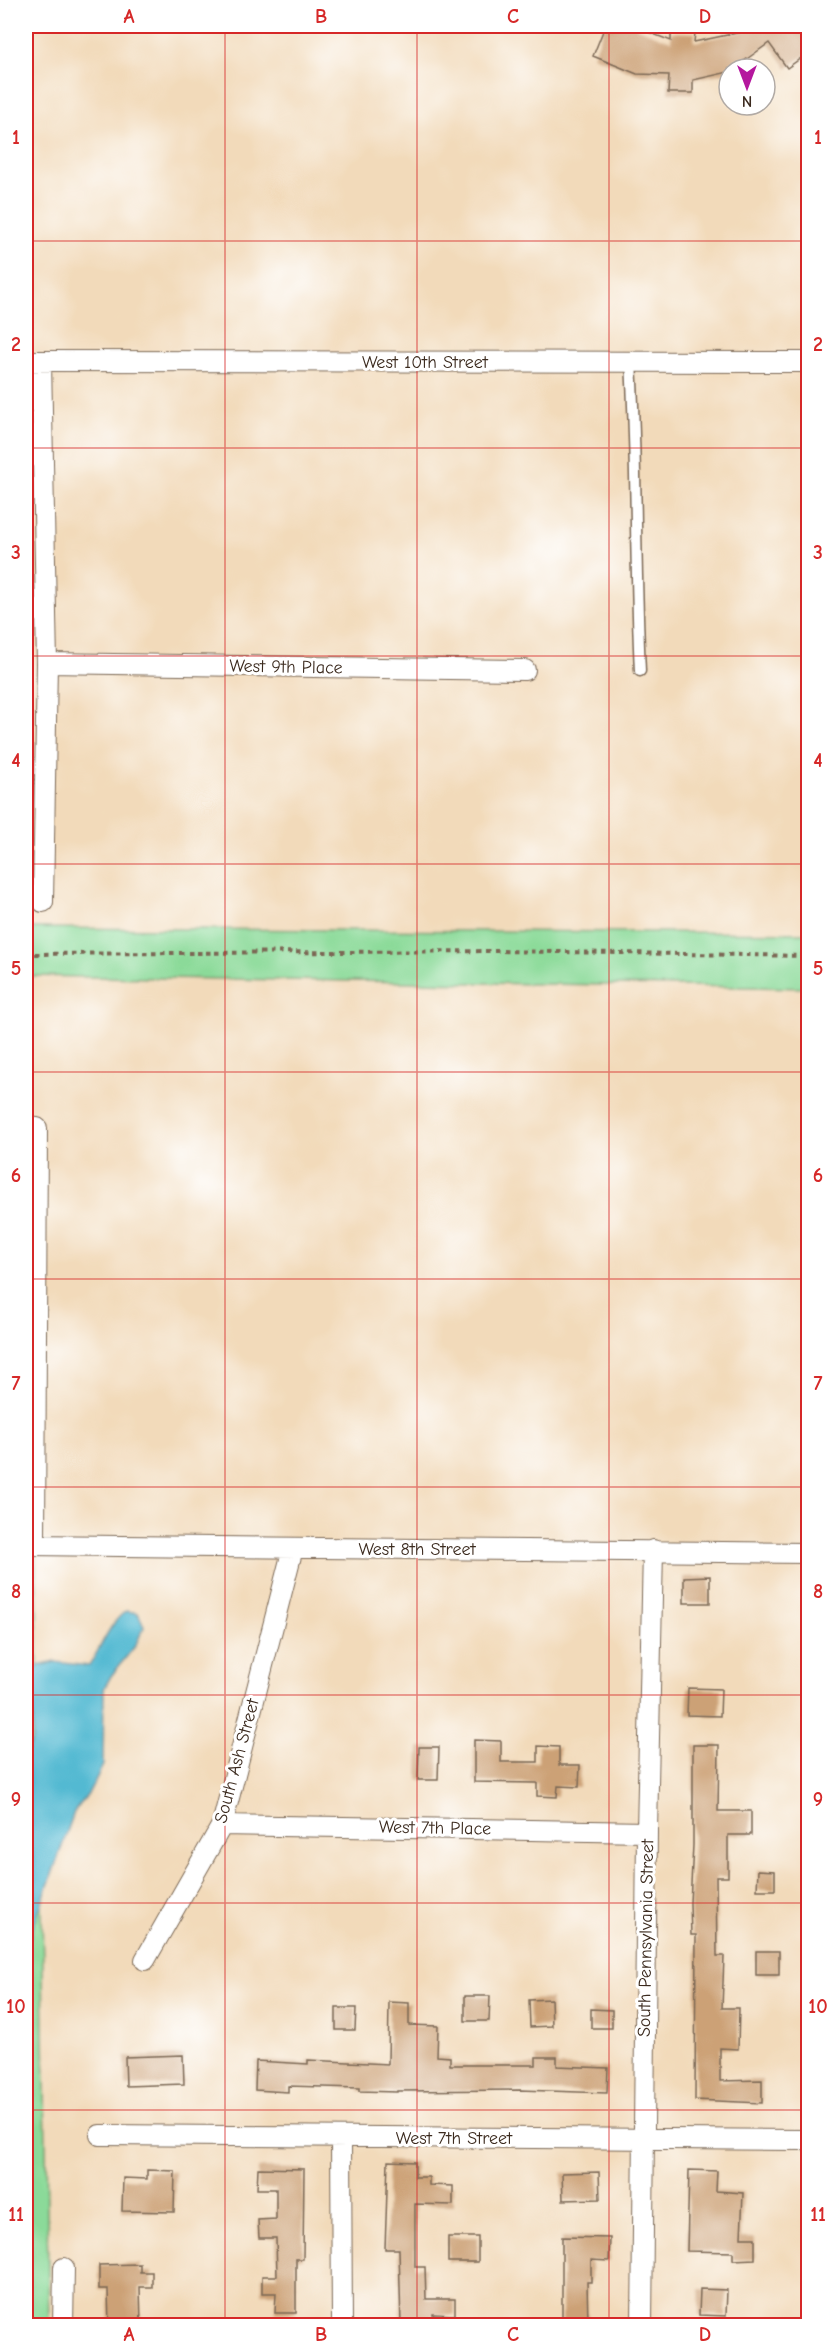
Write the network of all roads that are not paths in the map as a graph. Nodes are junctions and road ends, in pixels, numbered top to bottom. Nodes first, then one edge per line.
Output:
1 (33, 361) edge
2 (631, 362) junction
3 (808, 362) edge
4 (47, 663) junction
5 (525, 670) dead end
6 (640, 671) dead end
7 (43, 902) dead end
8 (26, 1127) edge
9 (30, 1545) edge
10 (292, 1548) junction
11 (653, 1550) junction
12 (808, 1553) edge
13 (222, 1825) junction
14 (647, 1832) junction
15 (145, 1960) dead end
16 (100, 2134) dead end
17 (341, 2137) junction
18 (644, 2139) junction
19 (808, 2140) edge
20 (64, 2268) dead end
21 (63, 2325) edge
22 (342, 2325) edge
23 (642, 2325) edge

1 - 2 street, West 10th Street
1 - 4 street
2 - 3 street, West 10th Street
2 - 6 lane
4 - 5 street, West 9th Place
4 - 7 street
8 - 9 street
9 - 10 street, West 8th Street
10 - 11 street, West 8th Street
10 - 13 street, South Ash Street
11 - 12 street, West 8th Street
11 - 14 street, South Pennsylvania Street
13 - 14 street, West 7th Place
13 - 15 street, South Ash Street
14 - 18 street, South Pennsylvania Street
16 - 17 street, West 7th Street
17 - 18 street, West 7th Street
17 - 22 street
18 - 19 street, West 7th Street
18 - 23 street, South Pennsylvania Street
20 - 21 street

